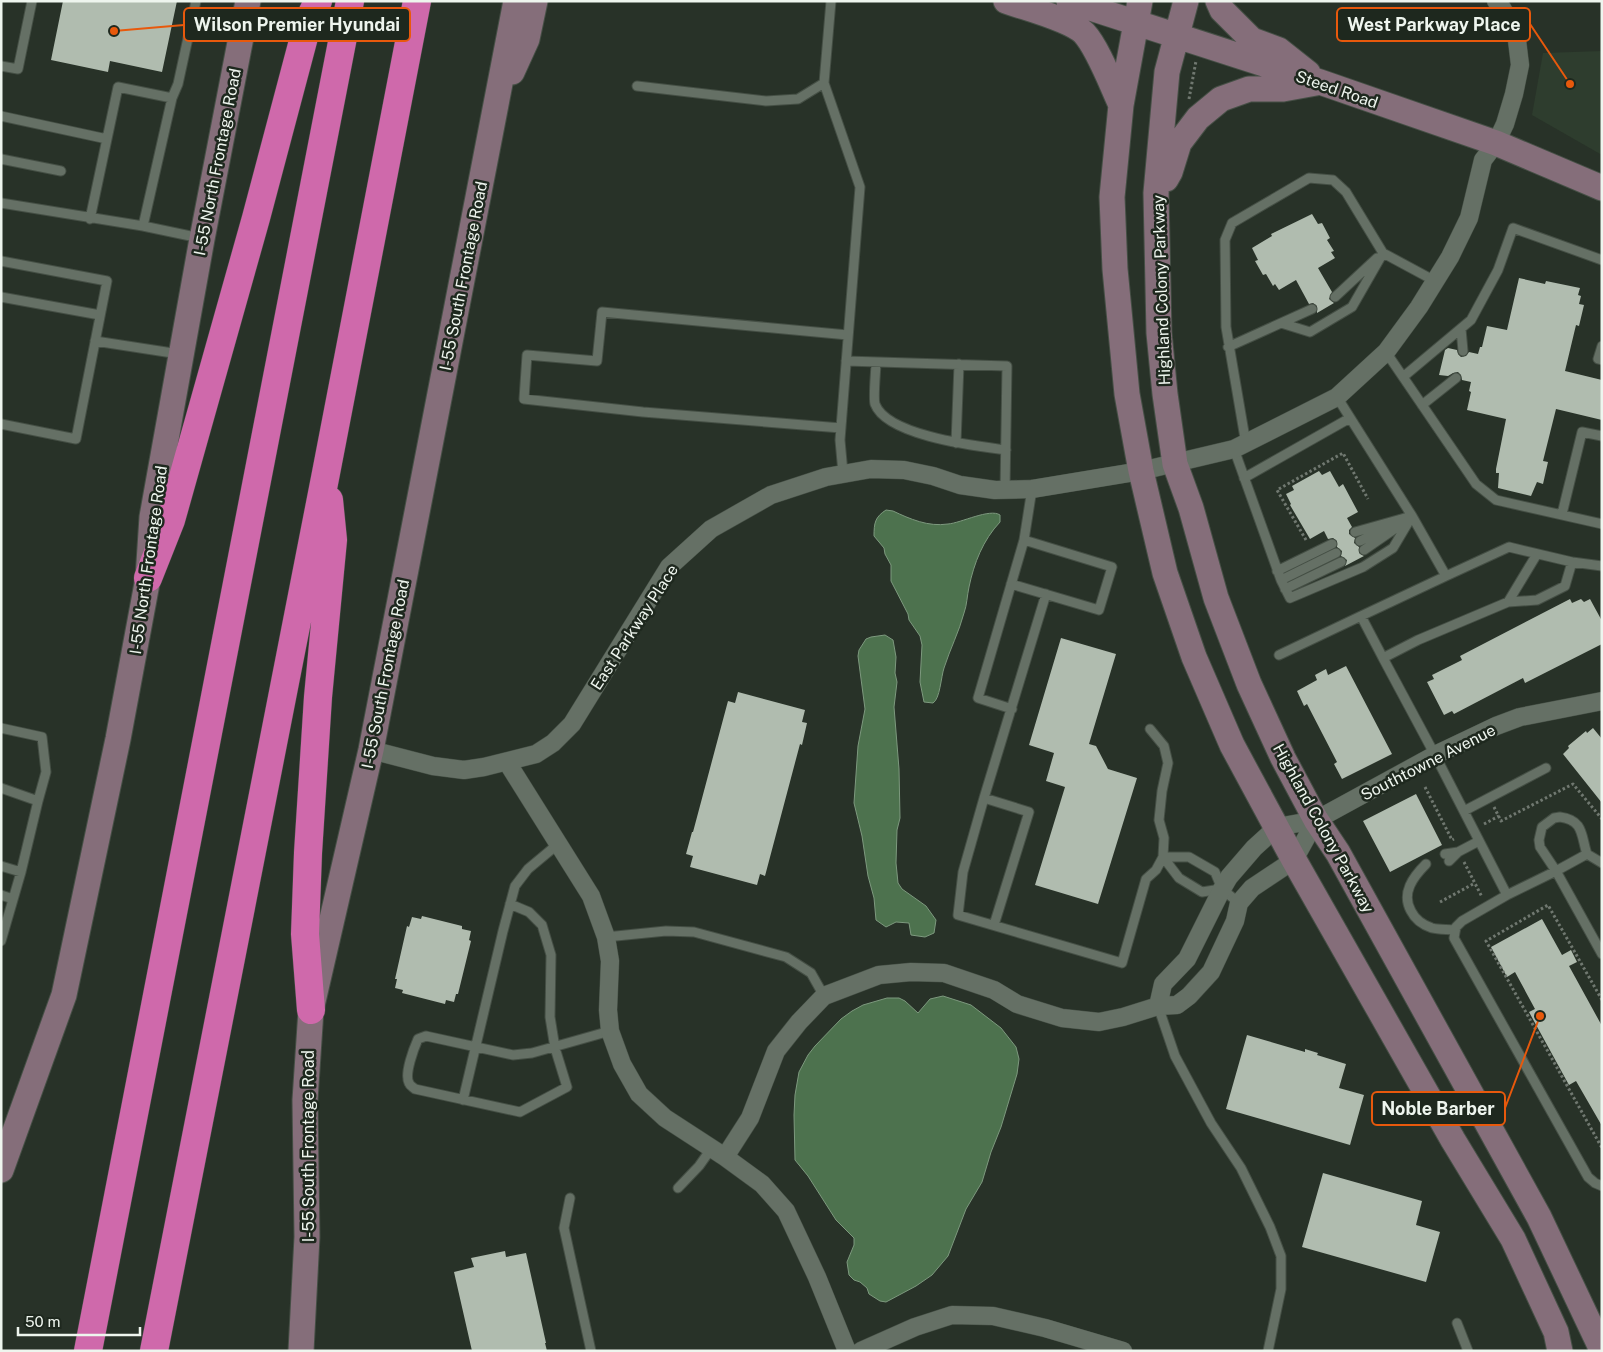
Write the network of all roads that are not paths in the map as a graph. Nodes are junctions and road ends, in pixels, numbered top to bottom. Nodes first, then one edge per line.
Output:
1 (32, 1) edge
2 (196, 1) edge
3 (248, 1) edge
4 (318, 1) edge
5 (350, 1) edge
6 (417, 1) edge
7 (516, 1) edge
8 (535, 1) edge
9 (831, 1) edge
10 (1006, 1) edge
11 (1069, 1) edge
12 (1186, 1) edge
13 (1218, 1) edge
14 (1496, 1) edge
15 (1138, 12) edge
16 (1178, 37) junction
17 (1, 66) edge
18 (1320, 82) junction
19 (824, 83) junction
20 (638, 86) dead end
21 (172, 98) junction
22 (1121, 105) junction
23 (497, 106) junction
24 (1, 116) edge
25 (107, 139) junction
26 (1496, 143) junction
27 (1, 159) edge
28 (61, 171) dead end
29 (1602, 188) edge
30 (1156, 193) junction
31 (1, 202) edge
32 (90, 219) junction
33 (142, 226) junction
34 (202, 239) junction
35 (1383, 253) junction
36 (1, 260) edge
37 (1602, 260) edge
38 (1435, 282) junction
39 (1, 297) edge
40 (1335, 297) dead end
41 (1312, 309) dead end
42 (100, 316) junction
43 (1281, 322) junction
44 (1460, 329) junction
45 (848, 335) junction
46 (96, 341) junction
47 (1602, 346) edge
48 (1228, 347) junction
49 (1463, 351) dead end
50 (1386, 352) junction
51 (182, 355) junction
52 (846, 360) junction
53 (1602, 360) edge
54 (876, 362) junction
55 (959, 364) junction
56 (1403, 377) junction
57 (1456, 378) dead end
58 (1337, 396) junction
59 (1422, 405) junction
60 (1350, 418) junction
61 (1, 424) edge
62 (841, 428) junction
63 (1602, 436) edge
64 (956, 443) junction
65 (1240, 446) junction
66 (1006, 450) junction
67 (1175, 464) junction
68 (1141, 471) junction
69 (326, 473) junction
70 (843, 473) junction
71 (1244, 478) junction
72 (1032, 489) junction
73 (1005, 490) junction
74 (1562, 514) junction
75 (1412, 516) junction
76 (1602, 524) edge
77 (1354, 532) dead end
78 (1024, 540) junction
79 (1360, 541) dead end
80 (1332, 544) dead end
81 (1364, 550) dead end
82 (1336, 553) dead end
83 (1537, 554) junction
84 (1341, 562) dead end
85 (1572, 562) junction
86 (1602, 566) edge
87 (1277, 570) junction
88 (1446, 576) junction
89 (148, 578) junction
90 (1281, 580) junction
91 (1011, 584) junction
92 (1285, 589) junction
93 (1046, 594) junction
94 (1508, 602) junction
95 (1361, 616) junction
96 (1280, 654) dead end
97 (1383, 658) junction
98 (1602, 701) edge
99 (1012, 709) junction
100 (1, 728) edge
101 (1150, 729) dead end
102 (371, 750) junction
103 (1436, 754) junction
104 (507, 762) junction
105 (1546, 768) dead end
106 (1, 788) edge
107 (984, 798) junction
108 (38, 801) junction
109 (1464, 811) junction
110 (1316, 820) junction
111 (1277, 827) junction
112 (1479, 841) junction
113 (558, 844) junction
114 (1587, 854) junction
115 (1163, 857) junction
116 (1447, 857) dead end
117 (1294, 860) junction
118 (1602, 863) edge
119 (1, 866) edge
120 (1428, 867) dead end
121 (1556, 871) junction
122 (21, 872) junction
123 (1222, 889) junction
124 (1, 895) edge
125 (1507, 895) junction
126 (13, 898) junction
127 (1239, 903) junction
128 (510, 904) junction
129 (994, 925) junction
130 (1455, 930) junction
131 (606, 937) junction
132 (1, 941) edge
133 (1602, 954) edge
134 (824, 996) junction
135 (1158, 1006) junction
136 (311, 1010) junction
137 (610, 1031) junction
138 (475, 1047) junction
139 (554, 1048) junction
140 (463, 1100) junction
141 (718, 1153) junction
142 (1, 1170) edge
143 (1602, 1186) edge
144 (678, 1188) dead end
145 (570, 1198) dead end
146 (1457, 1323) dead end
147 (1599, 1349) edge
148 (88, 1351) edge
149 (154, 1351) edge
150 (301, 1351) edge
151 (591, 1351) edge
152 (847, 1351) edge
153 (861, 1351) edge
154 (1123, 1351) edge
155 (1268, 1351) edge
156 (1468, 1351) edge
157 (1560, 1351) edge

1 - 17 lane
2 - 21 lane
3 - 34 street, I-55 North Frontage Road
4 - 89 highway
5 - 148 highway
6 - 69 highway
7 - 23 street, I-55 South Frontage Road
8 - 23 street
9 - 19 lane
10 - 22 street
11 - 15 street, Steed Road
12 - 16 street, Highland Colony Parkway
13 - 18 street
14 - 26 street, East Parkway Place
15 - 16 street, Steed Road
15 - 22 street
16 - 18 street, Steed Road
16 - 30 street, Highland Colony Parkway
18 - 26 street, Steed Road
18 - 30 street
19 - 20 lane
19 - 45 lane
21 - 25 lane
21 - 33 lane
22 - 68 street
23 - 102 street, I-55 South Frontage Road
24 - 25 lane
25 - 32 lane
26 - 29 street, Steed Road
26 - 38 street, East Parkway Place
27 - 28 lane
30 - 67 street, Highland Colony Parkway
31 - 32 lane
32 - 33 lane
33 - 34 lane
34 - 51 street, I-55 North Frontage Road
35 - 38 lane
35 - 40 lane
35 - 43 lane
35 - 48 lane
36 - 42 lane
37 - 44 lane
38 - 50 street, East Parkway Place
39 - 42 lane
41 - 43 lane
42 - 46 lane
43 - 48 lane
44 - 49 lane
44 - 56 lane
45 - 52 lane
45 - 62 lane
46 - 51 lane
46 - 61 lane
47 - 53 lane
48 - 65 lane
50 - 56 lane
50 - 58 street, East Parkway Place
51 - 89 street, I-55 North Frontage Road
52 - 54 lane
52 - 62 lane
54 - 55 lane
54 - 64 lane
55 - 64 lane
55 - 66 lane
56 - 59 lane
57 - 59 lane
58 - 60 lane
58 - 65 street, East Parkway Place
59 - 74 lane
60 - 71 lane
60 - 75 lane
62 - 70 lane
63 - 74 lane
64 - 66 lane
65 - 67 street, East Parkway Place
65 - 71 lane
66 - 73 lane
67 - 68 street, East Parkway Place
67 - 110 street, Highland Colony Parkway
68 - 72 street, East Parkway Place
68 - 111 street
69 - 136 highway
69 - 149 highway
70 - 73 street, East Parkway Place
70 - 104 street, East Parkway Place
71 - 87 lane
72 - 73 street, East Parkway Place
72 - 78 lane
74 - 76 lane
75 - 77 lane
75 - 79 lane
75 - 81 lane
75 - 88 lane
75 - 92 lane
78 - 91 lane
78 - 93 lane
80 - 87 lane
82 - 90 lane
83 - 85 lane
83 - 88 lane
83 - 94 lane
84 - 92 lane
85 - 86 lane
85 - 94 lane
87 - 90 lane
88 - 95 lane
89 - 142 street, I-55 North Frontage Road
90 - 92 lane
91 - 93 lane
91 - 99 lane
93 - 99 lane
94 - 97 lane
95 - 96 lane
95 - 97 lane
97 - 103 lane
98 - 103 street, Southtowne Avenue
99 - 107 lane
100 - 108 lane
101 - 115 lane
102 - 104 street, East Parkway Place
102 - 136 street, I-55 South Frontage Road
103 - 109 lane
103 - 110 street, Southtowne Avenue
104 - 113 street
105 - 109 lane
106 - 108 lane
107 - 129 lane
107 - 129 lane
108 - 122 lane
109 - 112 lane
110 - 111 street
110 - 117 street
110 - 147 street, Highland Colony Parkway
111 - 117 street
111 - 123 street
112 - 116 lane
112 - 125 lane
113 - 128 lane
113 - 131 street
114 - 118 lane
114 - 121 lane
114 - 121 lane
115 - 123 lane
115 - 123 lane
115 - 129 lane
117 - 127 street
117 - 157 street
119 - 122 lane
120 - 130 lane
121 - 125 lane
121 - 133 lane
122 - 126 lane
123 - 127 lane
123 - 135 street
124 - 126 lane
125 - 130 lane
126 - 132 lane
127 - 135 street
128 - 138 lane
128 - 139 lane
130 - 143 lane
131 - 134 lane
131 - 137 street
134 - 135 street
134 - 141 street
135 - 155 lane
136 - 150 street, I-55 South Frontage Road
137 - 139 lane
137 - 141 street
138 - 139 lane
138 - 140 lane
138 - 140 lane
139 - 140 lane
141 - 144 lane
141 - 152 street
145 - 151 lane
146 - 156 lane
153 - 154 street

